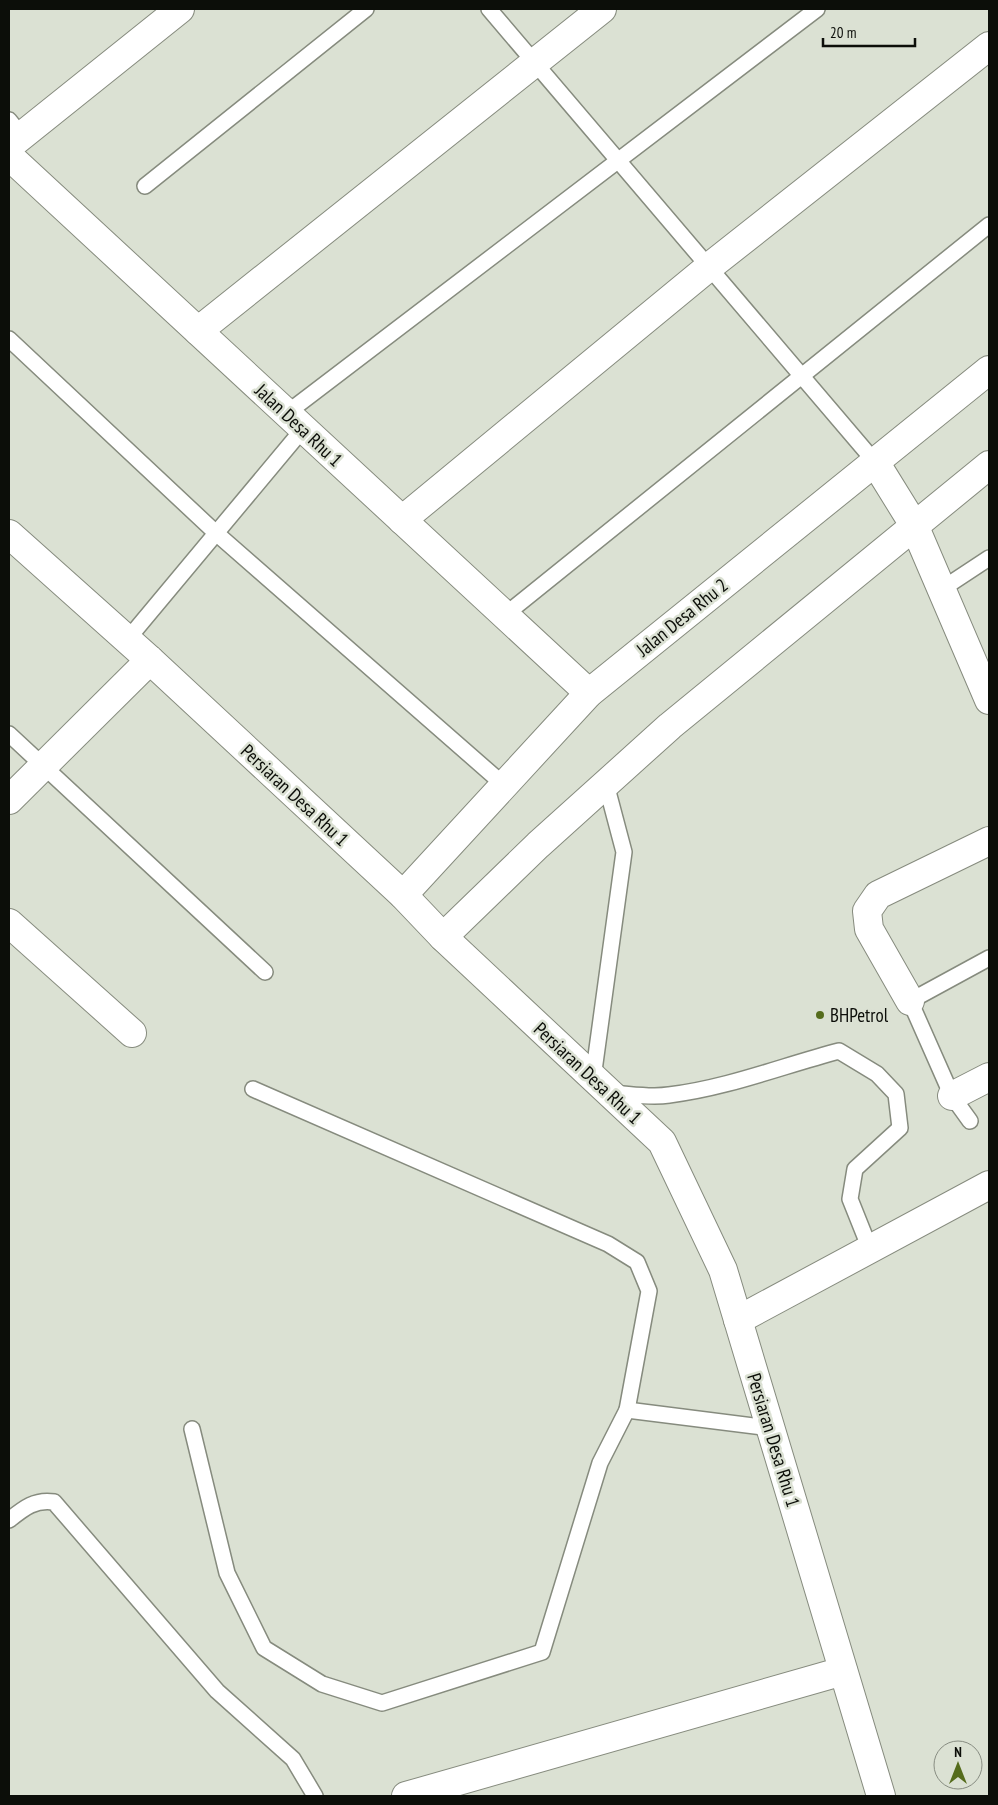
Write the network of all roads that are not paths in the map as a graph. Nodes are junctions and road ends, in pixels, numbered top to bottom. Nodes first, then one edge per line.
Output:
1 (180, 9) edge
2 (366, 9) edge
3 (489, 9) edge
4 (602, 9) edge
5 (817, 9) edge
6 (989, 46) edge
7 (535, 62) junction
8 (12, 139) edge
9 (618, 160) junction
10 (145, 186) dead end
11 (989, 225) edge
12 (709, 267) junction
13 (198, 331) junction
14 (9, 339) edge
15 (989, 370) edge
16 (801, 376) junction
17 (295, 421) junction
18 (875, 462) junction
19 (989, 465) edge
20 (402, 520) junction
21 (914, 525) junction
22 (216, 533) junction
23 (9, 534) edge
24 (989, 558) edge
25 (942, 589) junction
26 (505, 615) junction
27 (127, 640) junction
28 (150, 660) junction
29 (589, 693) junction
30 (989, 700) edge
31 (9, 734) edge
32 (43, 766) junction
33 (606, 784) junction
34 (504, 785) junction
35 (9, 800) edge
36 (989, 841) edge
37 (403, 895) junction
38 (9, 923) edge
39 (443, 937) junction
40 (989, 958) edge
41 (265, 972) dead end
42 (910, 1001) junction
43 (132, 1033) dead end
44 (989, 1077) edge
45 (602, 1086) junction
46 (252, 1089) dead end
47 (952, 1096) junction
48 (970, 1121) dead end
49 (989, 1185) edge
50 (870, 1249) junction
51 (738, 1320) junction
52 (627, 1410) junction
53 (770, 1428) junction
54 (192, 1429) dead end
55 (9, 1520) edge
56 (843, 1671) junction
57 (444, 1791) edge
58 (315, 1796) edge
59 (406, 1796) edge
60 (881, 1796) edge

1 - 8 street
2 - 10 lane
3 - 7 lane
4 - 7 street
5 - 9 lane
6 - 12 street
7 - 9 lane
7 - 13 street
8 - 13 street, Jalan Desa Rhu 1
9 - 12 lane
9 - 17 lane
11 - 16 lane
12 - 16 lane
12 - 20 street
13 - 17 street, Jalan Desa Rhu 1
14 - 22 lane
15 - 18 street, Jalan Desa Rhu 2
16 - 18 lane
16 - 26 lane
17 - 20 street, Jalan Desa Rhu 1
17 - 22 lane
18 - 21 street
18 - 29 street, Jalan Desa Rhu 2
19 - 21 street
20 - 26 street, Jalan Desa Rhu 1
21 - 25 street
21 - 33 street
22 - 27 lane
22 - 34 lane
23 - 27 street, Persiaran Desa Rhu 1
24 - 25 lane
25 - 30 street
26 - 29 street, Jalan Desa Rhu 1
27 - 28 street, Persiaran Desa Rhu 1
28 - 32 street
28 - 37 street, Persiaran Desa Rhu 1
29 - 34 street, Jalan Desa Rhu 2
31 - 32 lane
32 - 35 street
32 - 41 lane
33 - 39 street
33 - 45 lane
34 - 37 street, Jalan Desa Rhu 2
36 - 42 street
37 - 39 street, Persiaran Desa Rhu 1
38 - 43 street
39 - 45 street, Persiaran Desa Rhu 1
40 - 42 lane
42 - 47 lane
44 - 47 street
45 - 50 lane
45 - 51 street, Persiaran Desa Rhu 1
46 - 52 lane
47 - 48 lane
49 - 50 street
50 - 51 street
51 - 53 street, Persiaran Desa Rhu 1
52 - 53 lane
52 - 54 lane
53 - 56 street, Persiaran Desa Rhu 1
55 - 58 lane
56 - 57 street
56 - 60 street, Persiaran Desa Rhu 1
57 - 59 street

